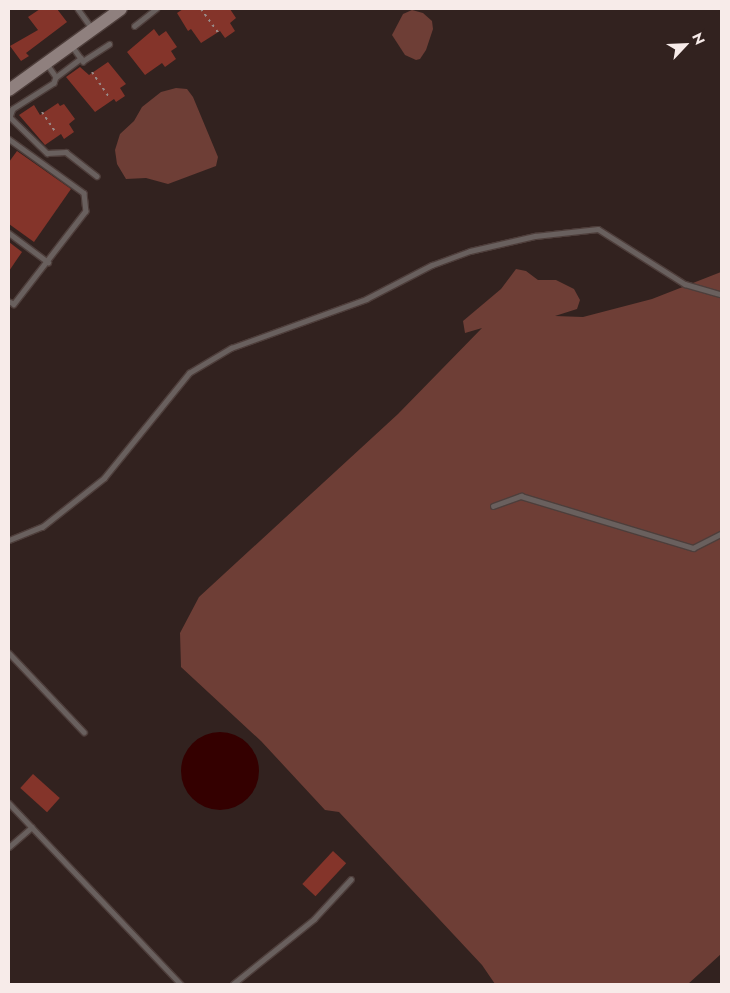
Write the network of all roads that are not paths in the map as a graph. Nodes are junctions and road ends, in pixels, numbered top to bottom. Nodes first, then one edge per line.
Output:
1 (78, 9) edge
2 (121, 9) edge
3 (156, 9) edge
4 (134, 26) dead end
5 (93, 29) junction
6 (109, 44) dead end
7 (71, 45) junction
8 (81, 58) junction
9 (46, 63) junction
10 (56, 77) junction
11 (9, 90) edge
12 (9, 139) edge
13 (97, 176) dead end
14 (9, 233) edge
15 (48, 262) junction
16 (721, 294) edge
17 (9, 302) edge
18 (493, 506) dead end
19 (721, 534) edge
20 (9, 540) edge
21 (9, 652) edge
22 (84, 732) dead end
23 (9, 803) edge
24 (32, 827) junction
25 (9, 847) edge
26 (351, 880) dead end
27 (181, 984) edge
28 (233, 984) edge

1 - 5 lane
2 - 5 main road
3 - 4 lane
5 - 7 main road
6 - 8 lane
7 - 8 lane
7 - 9 main road
8 - 10 lane
9 - 10 lane
9 - 11 main road
10 - 13 lane
12 - 15 lane
14 - 15 lane
15 - 17 lane
16 - 20 lane
18 - 19 lane
21 - 22 lane
23 - 24 lane
24 - 25 lane
24 - 27 lane
26 - 28 lane

